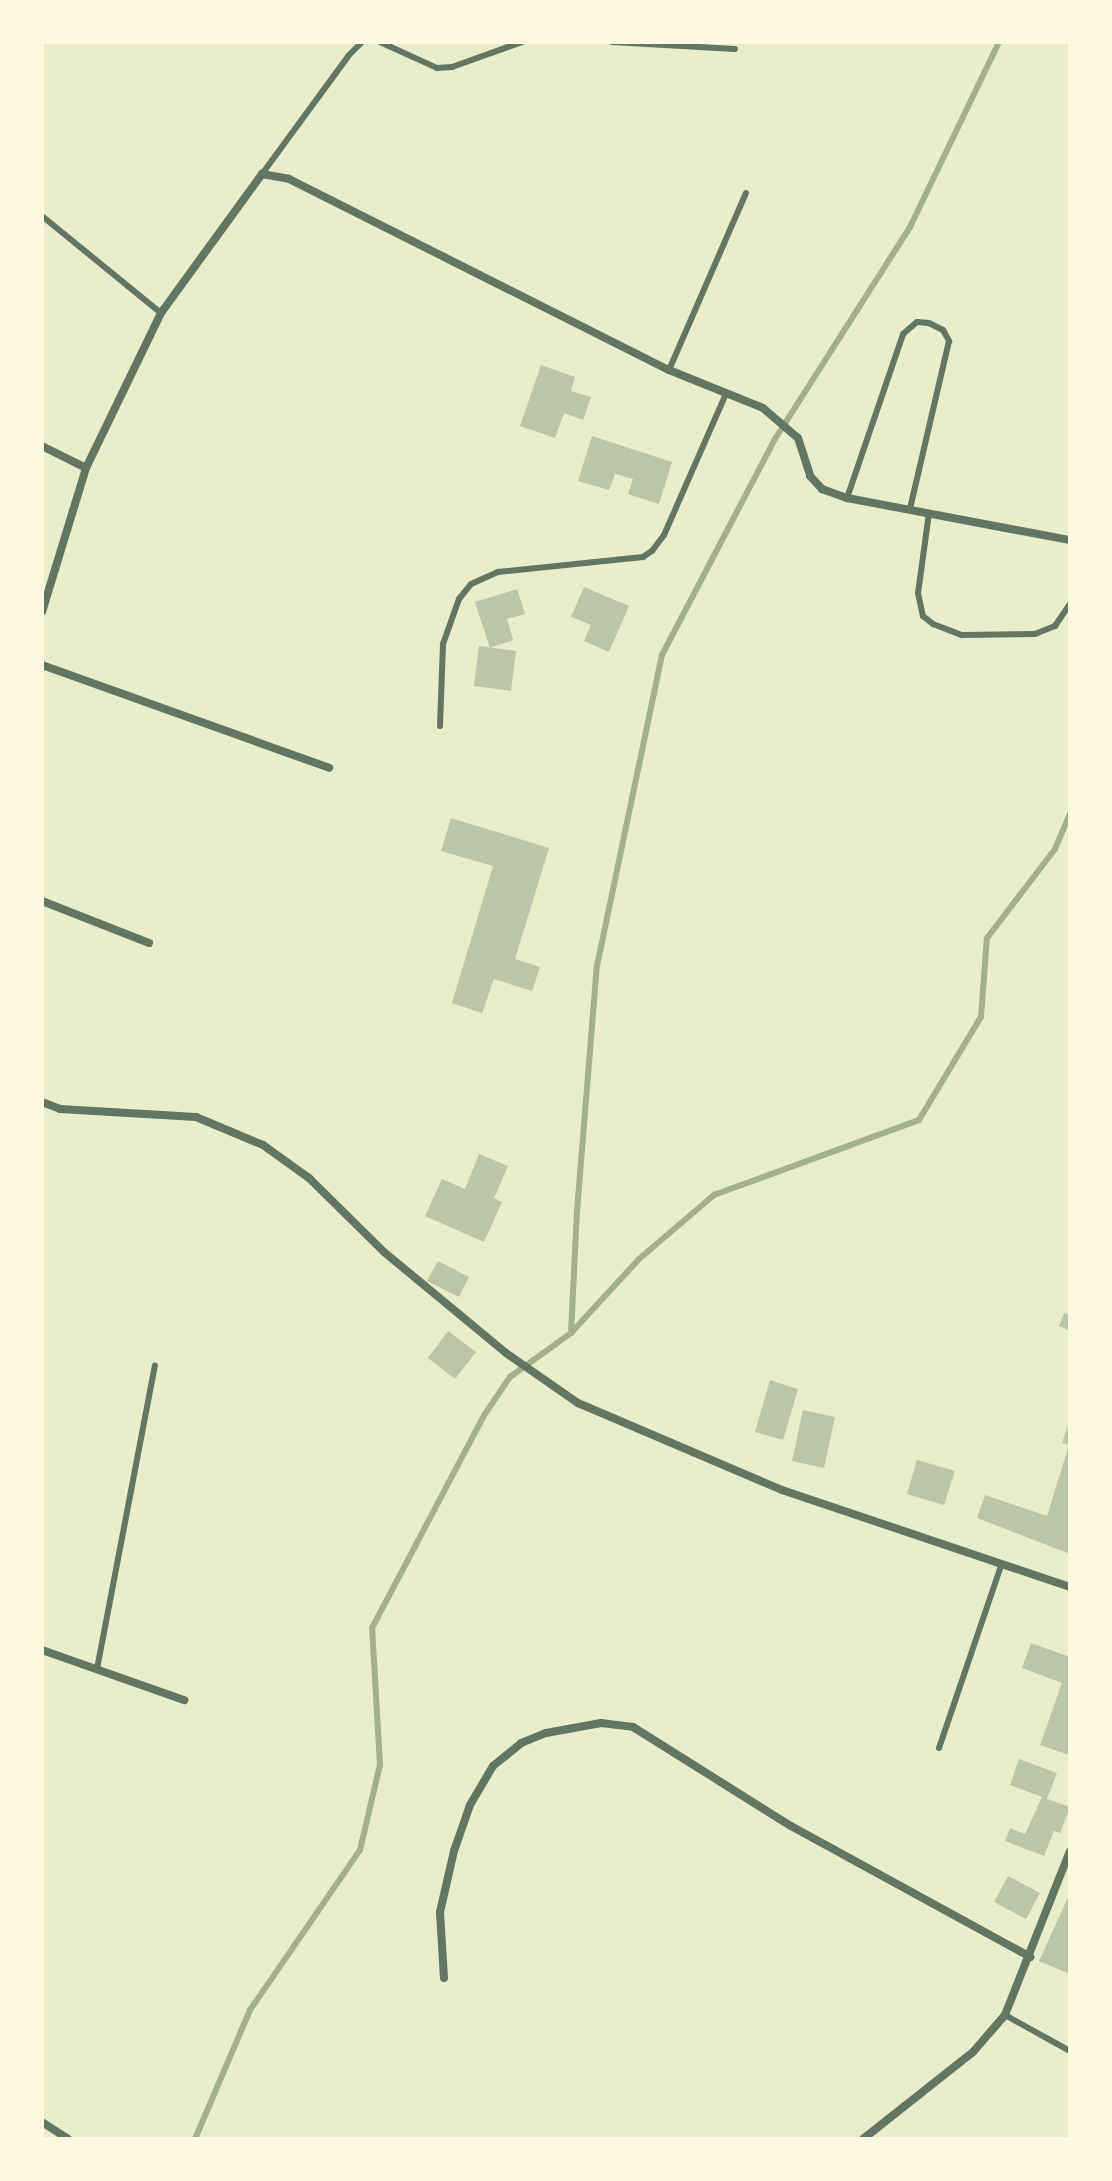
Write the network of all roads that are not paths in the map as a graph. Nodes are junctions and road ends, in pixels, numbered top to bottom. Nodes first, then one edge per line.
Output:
1 (362, 42) edge
2 (380, 42) edge
3 (522, 42) edge
4 (612, 42) edge
5 (508, 44) edge
6 (735, 49) dead end
7 (262, 174) junction
8 (746, 193) dead end
9 (42, 216) edge
10 (161, 313) junction
11 (669, 370) junction
12 (726, 394) junction
13 (42, 446) edge
14 (86, 468) junction
15 (847, 498) junction
16 (910, 509) junction
17 (929, 513) junction
18 (1070, 540) edge
19 (1070, 604) edge
20 (42, 612) edge
21 (42, 665) edge
22 (440, 726) dead end
23 (329, 768) dead end
24 (42, 901) edge
25 (149, 943) dead end
26 (42, 1102) edge
27 (155, 1366) dead end
28 (1002, 1563) junction
29 (1070, 1587) edge
30 (42, 1650) edge
31 (97, 1669) junction
32 (184, 1700) dead end
33 (939, 1748) dead end
34 (1070, 1851) edge
35 (1030, 1957) junction
36 (444, 1978) dead end
37 (1005, 2015) junction
38 (1070, 2051) edge
39 (42, 2122) edge
40 (68, 2139) edge
41 (863, 2139) edge

1 - 7 lane
2 - 5 lane
3 - 5 lane
4 - 6 lane
7 - 10 street
7 - 11 street
8 - 11 lane
9 - 10 lane
10 - 14 street
11 - 12 street
12 - 15 street
12 - 22 lane
13 - 14 street
14 - 20 street
15 - 16 street
15 - 16 lane
16 - 17 street
17 - 18 street
17 - 19 lane
21 - 23 street
24 - 25 street
26 - 28 street
27 - 31 lane
28 - 29 street
28 - 33 lane
30 - 31 street
31 - 32 street
34 - 35 street
35 - 36 street
35 - 37 street
37 - 38 lane
37 - 41 street
39 - 40 street

